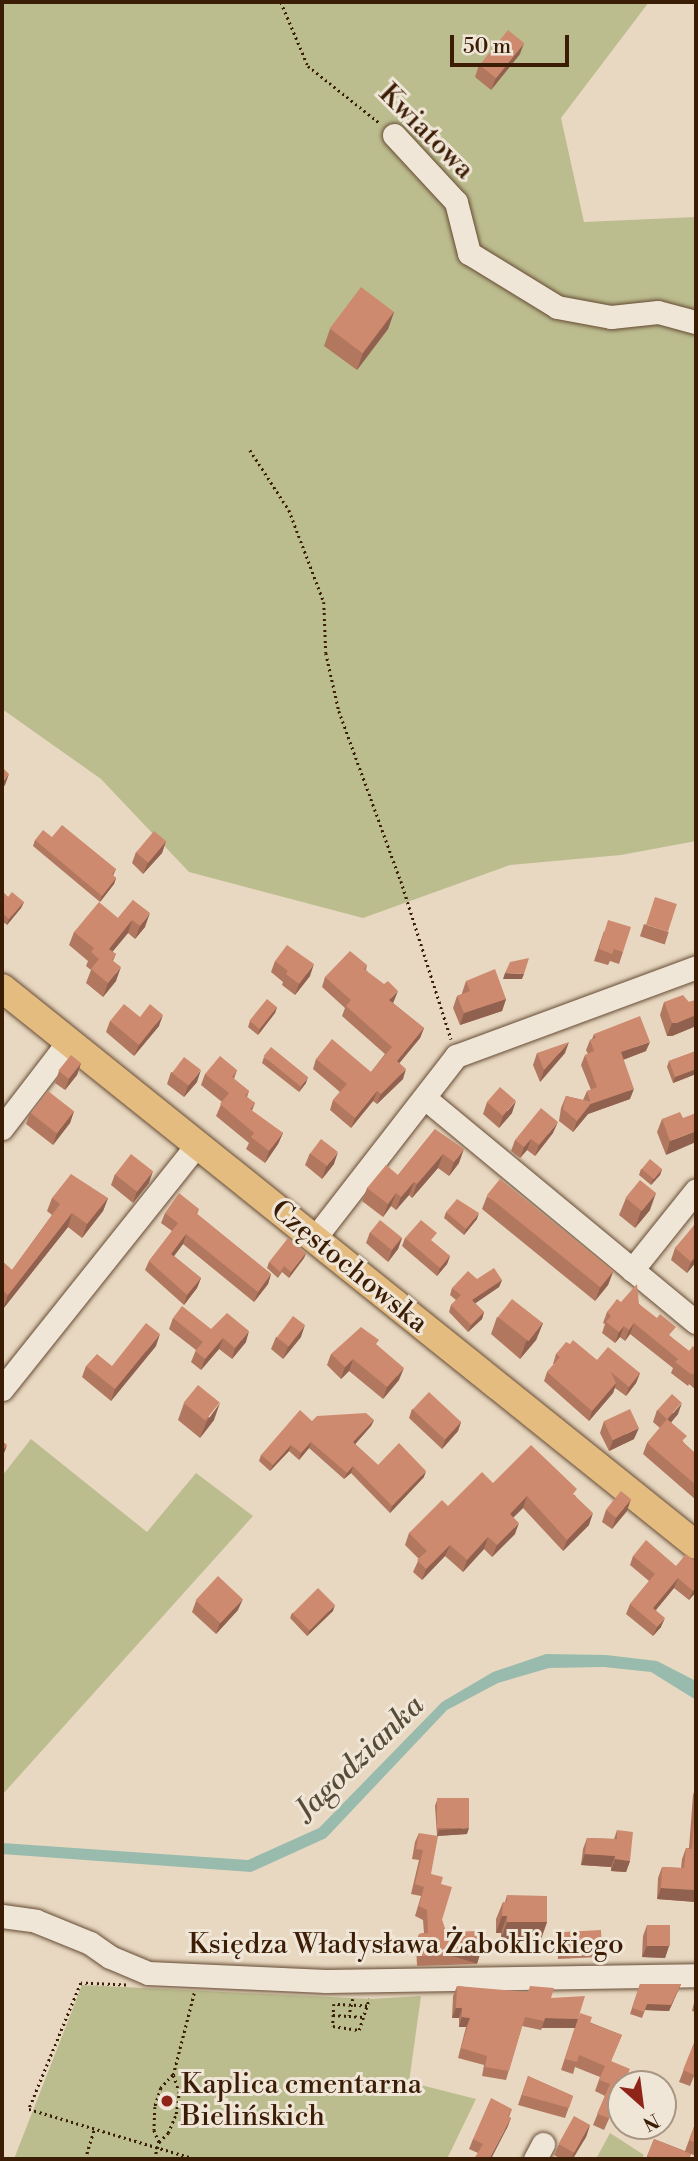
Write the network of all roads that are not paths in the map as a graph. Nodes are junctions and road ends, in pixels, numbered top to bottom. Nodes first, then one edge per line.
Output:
1 (394, 135) road end
2 (696, 322) edge
3 (696, 967) edge
4 (2, 988) edge
5 (68, 1042) junction
6 (426, 1098) junction
7 (2, 1128) edge
8 (197, 1145) junction
9 (696, 1190) edge
10 (314, 1239) junction
11 (632, 1270) junction
12 (696, 1322) edge
13 (2, 1389) edge
14 (696, 1545) edge
15 (2, 1916) edge
16 (696, 1975) edge

1 - 2 street, Kwiatowa
3 - 6 street
4 - 5 main road, Częstochowska
5 - 7 street
5 - 8 main road, Częstochowska
6 - 10 street
6 - 11 street
8 - 10 main road, Częstochowska
8 - 13 street
9 - 11 street
10 - 14 main road, Częstochowska
11 - 12 street
15 - 16 street, Księdza Władysława Żaboklickiego

